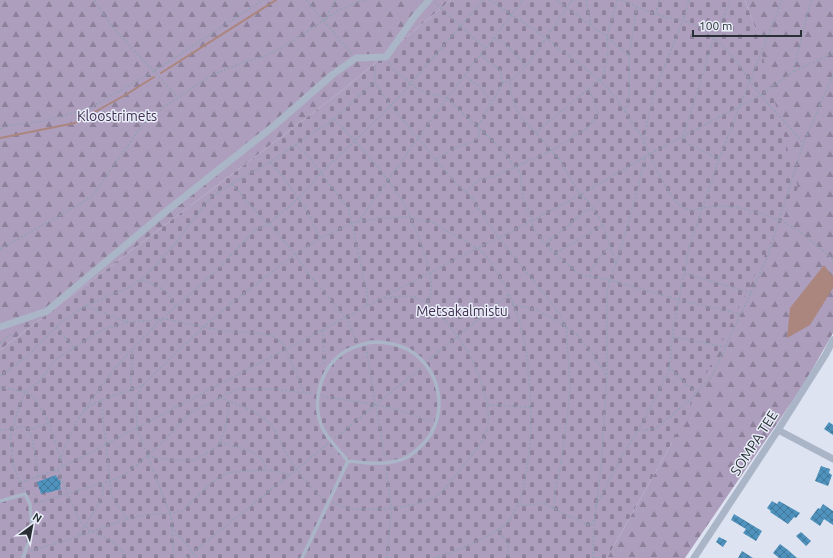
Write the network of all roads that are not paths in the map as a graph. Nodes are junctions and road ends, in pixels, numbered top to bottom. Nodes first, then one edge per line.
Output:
1 (430, 0) edge
2 (0, 327) edge
3 (833, 340) edge
4 (778, 430) junction
5 (833, 459) edge
6 (348, 461) junction
7 (0, 501) edge
8 (23, 558) edge
9 (302, 558) edge
10 (694, 558) edge

1 - 2 street
3 - 4 street, SOMPA TEE
4 - 5 street
4 - 10 street, SOMPA TEE
6 - 6 lane
6 - 9 lane
7 - 8 lane

